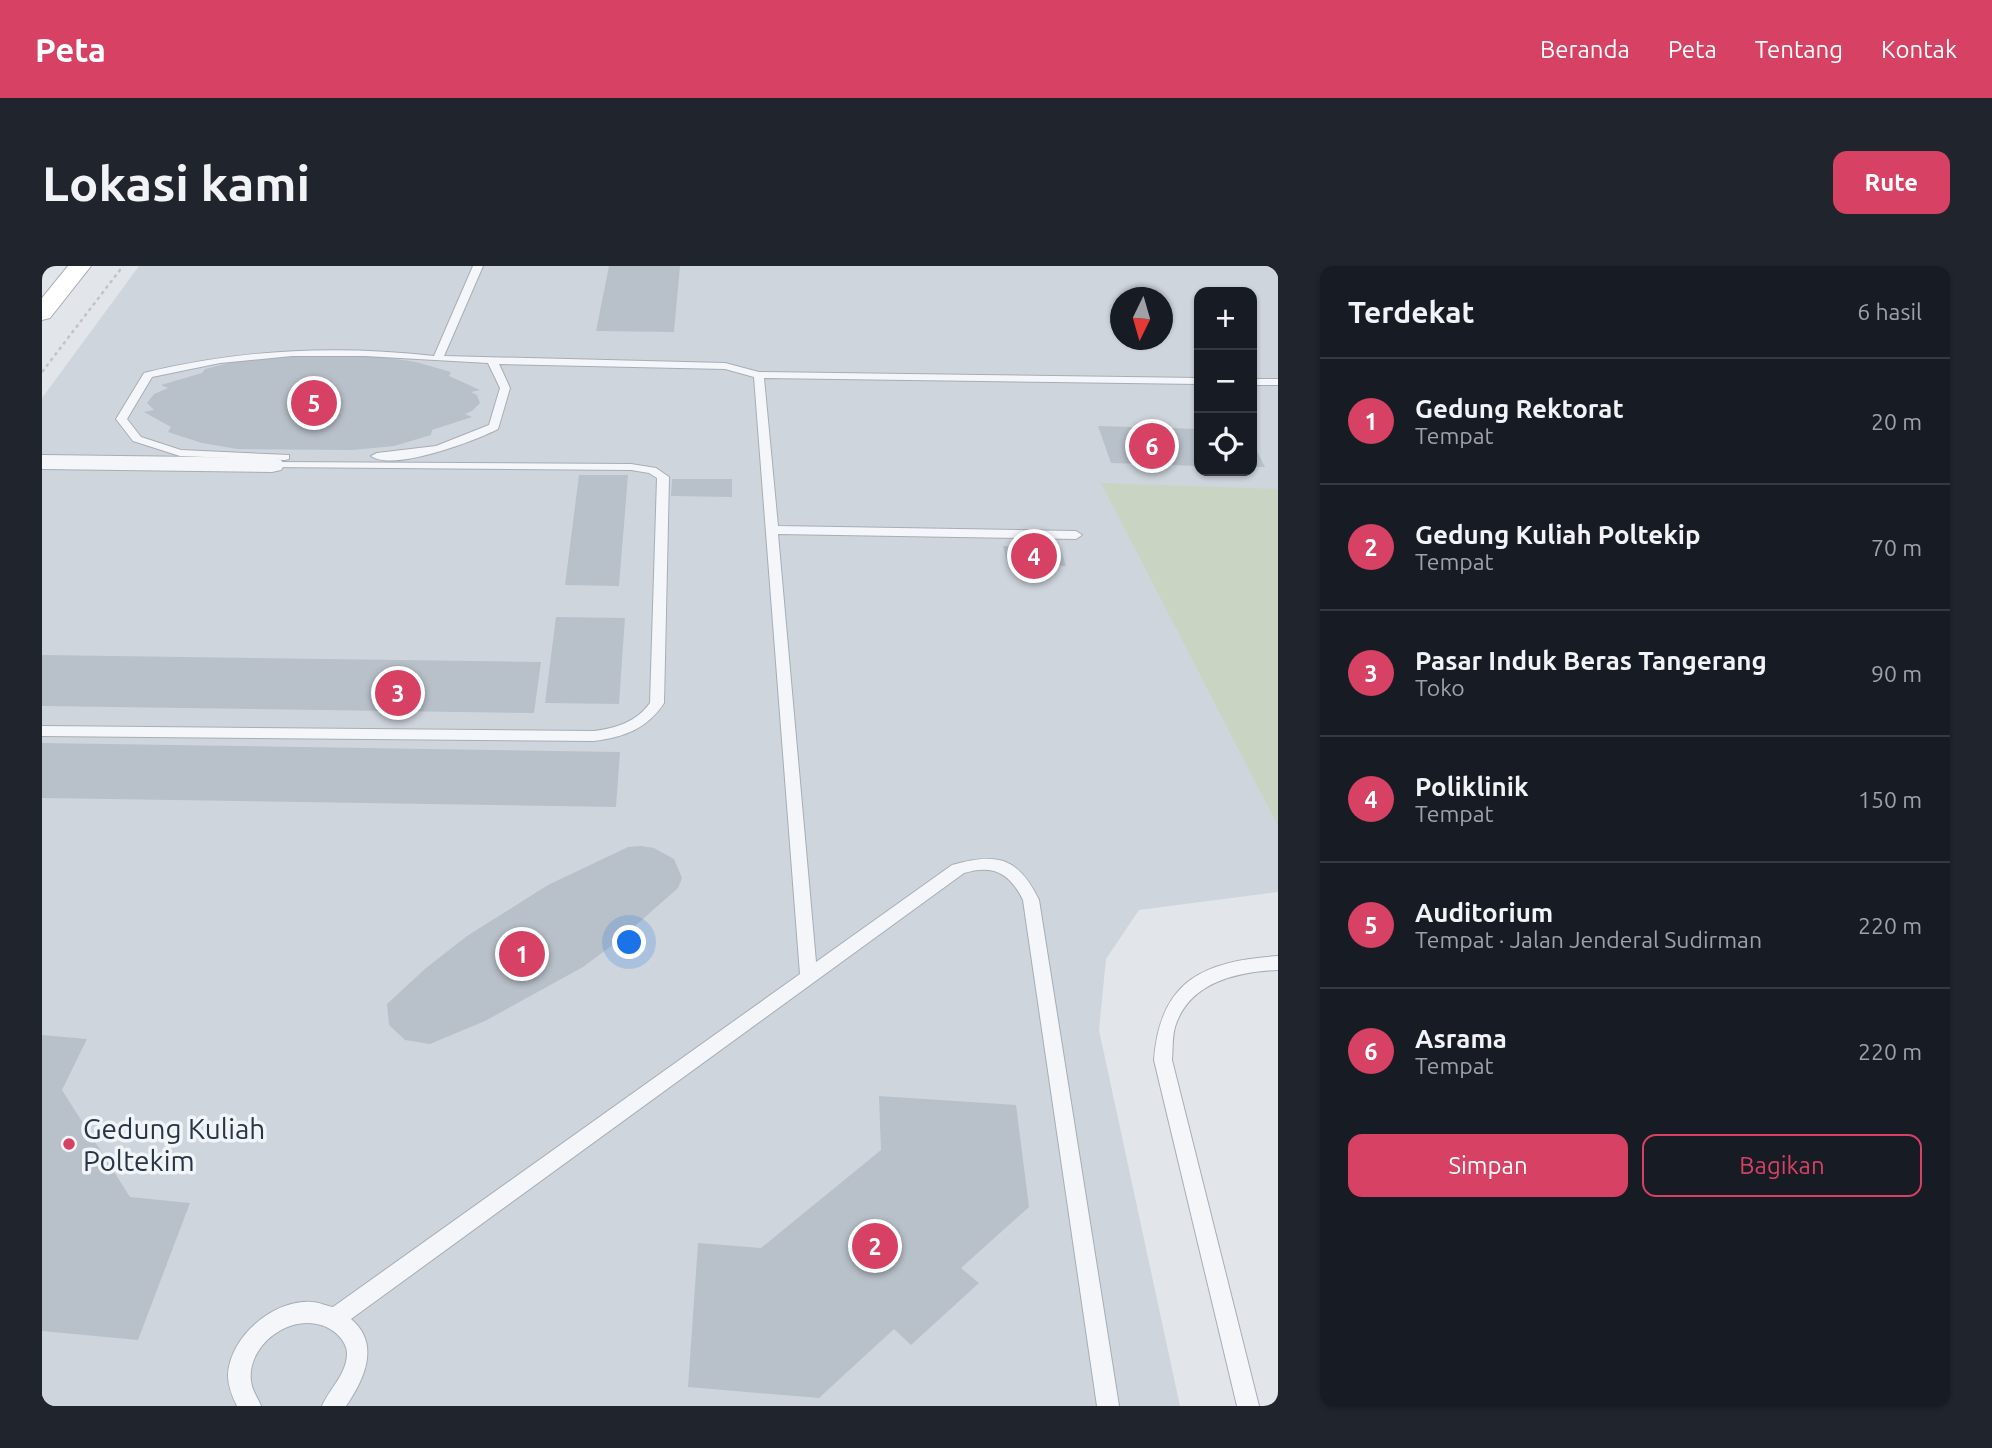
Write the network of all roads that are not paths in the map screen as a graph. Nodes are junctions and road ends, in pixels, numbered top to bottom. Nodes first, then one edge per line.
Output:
1 (80, 266) edge
2 (478, 266) edge
3 (42, 313) edge
4 (438, 359) junction
5 (492, 360) junction
6 (759, 376) junction
7 (1194, 381) edge
8 (1257, 382) edge
9 (1278, 382) edge
10 (42, 462) edge
11 (272, 465) joint
12 (772, 530) junction
13 (1076, 535) dead end
14 (42, 731) edge
15 (1278, 963) edge
16 (809, 976) junction
17 (337, 1317) junction
18 (250, 1406) edge
19 (333, 1406) edge
20 (1108, 1406) edge
21 (1248, 1406) edge

1 - 3 main road
2 - 4 lane
4 - 5 lane
4 - 5 lane
5 - 6 lane
6 - 7 lane
6 - 12 lane
8 - 9 lane
10 - 11 street
11 - 14 lane
12 - 13 lane
12 - 16 lane
15 - 21 lane
16 - 17 lane
16 - 20 lane
17 - 18 lane
17 - 19 lane

